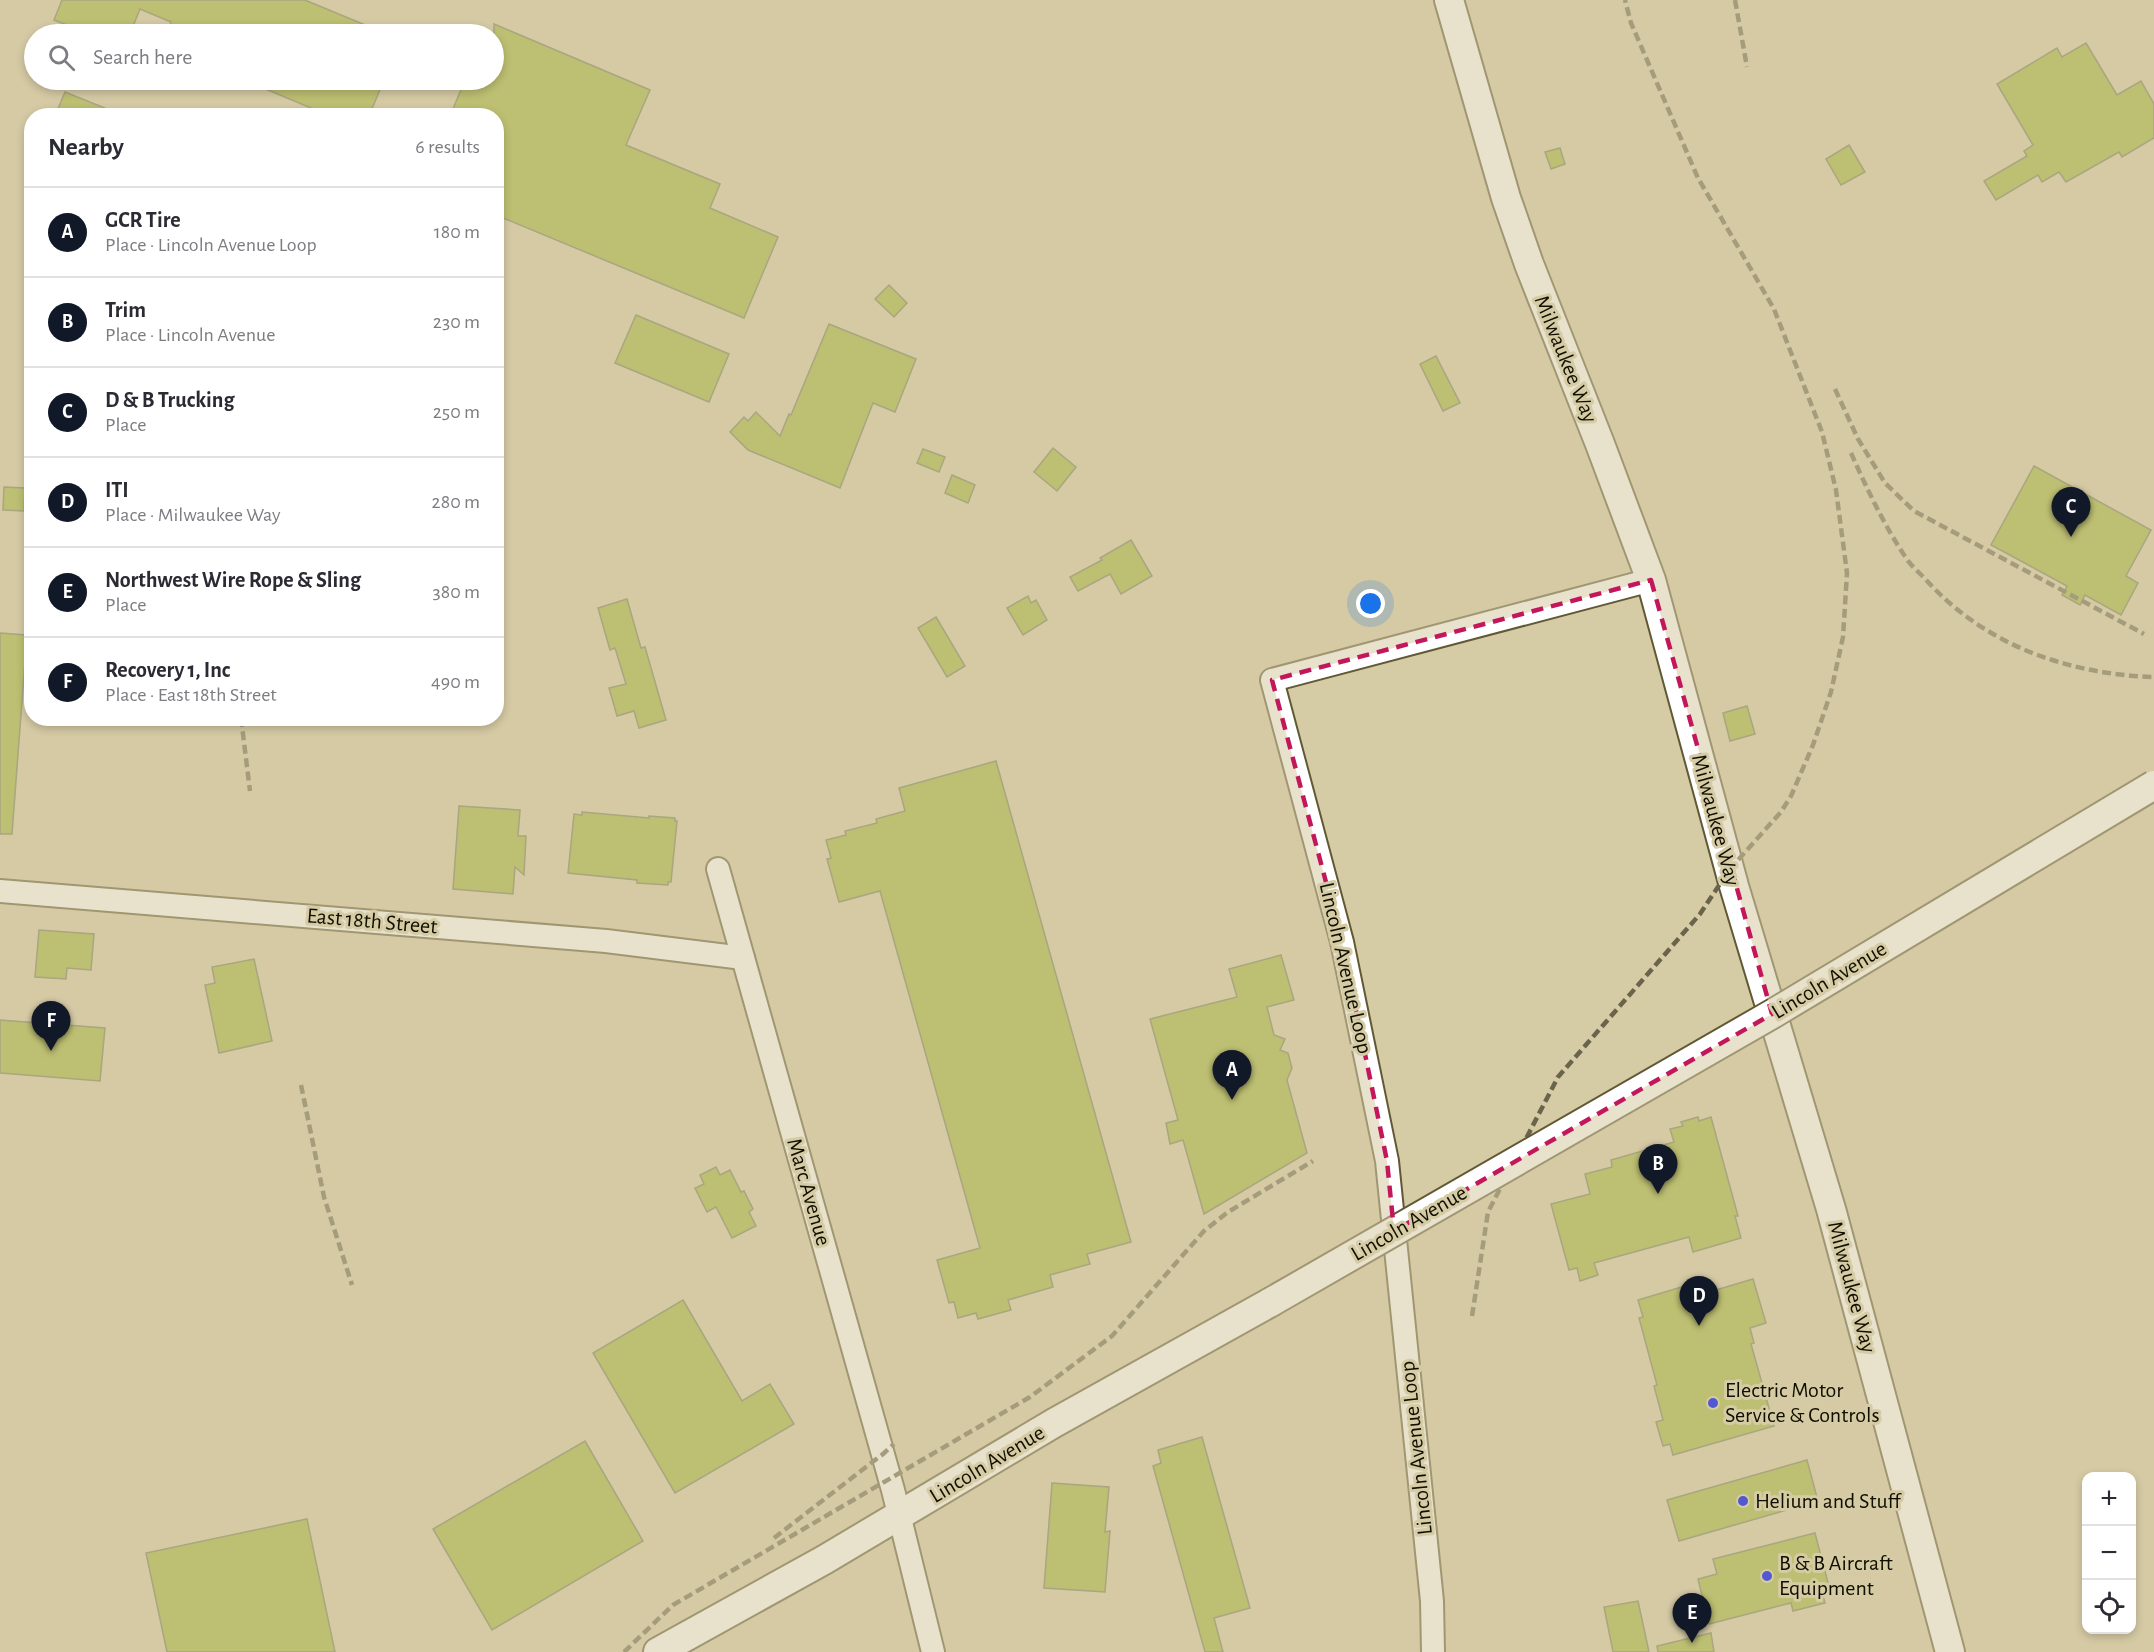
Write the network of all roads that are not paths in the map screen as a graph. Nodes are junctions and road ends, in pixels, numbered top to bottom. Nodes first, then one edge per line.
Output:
1 (1449, 0) edge
2 (1651, 580) junction
3 (2154, 785) edge
4 (718, 869) dead end
5 (0, 891) edge
6 (743, 958) junction
7 (900, 1515) junction
8 (658, 1652) edge
9 (933, 1652) edge
10 (1433, 1652) edge
11 (1950, 1652) edge

1 - 2 street, Milwaukee Way
2 - 10 street, Lincoln Avenue Loop
2 - 11 street, Milwaukee Way
3 - 7 street, Lincoln Avenue, bridge
4 - 6 street, Marc Avenue
5 - 6 street, East 18th Street
6 - 7 street, Marc Avenue
7 - 8 street, Lincoln Avenue
7 - 9 street

